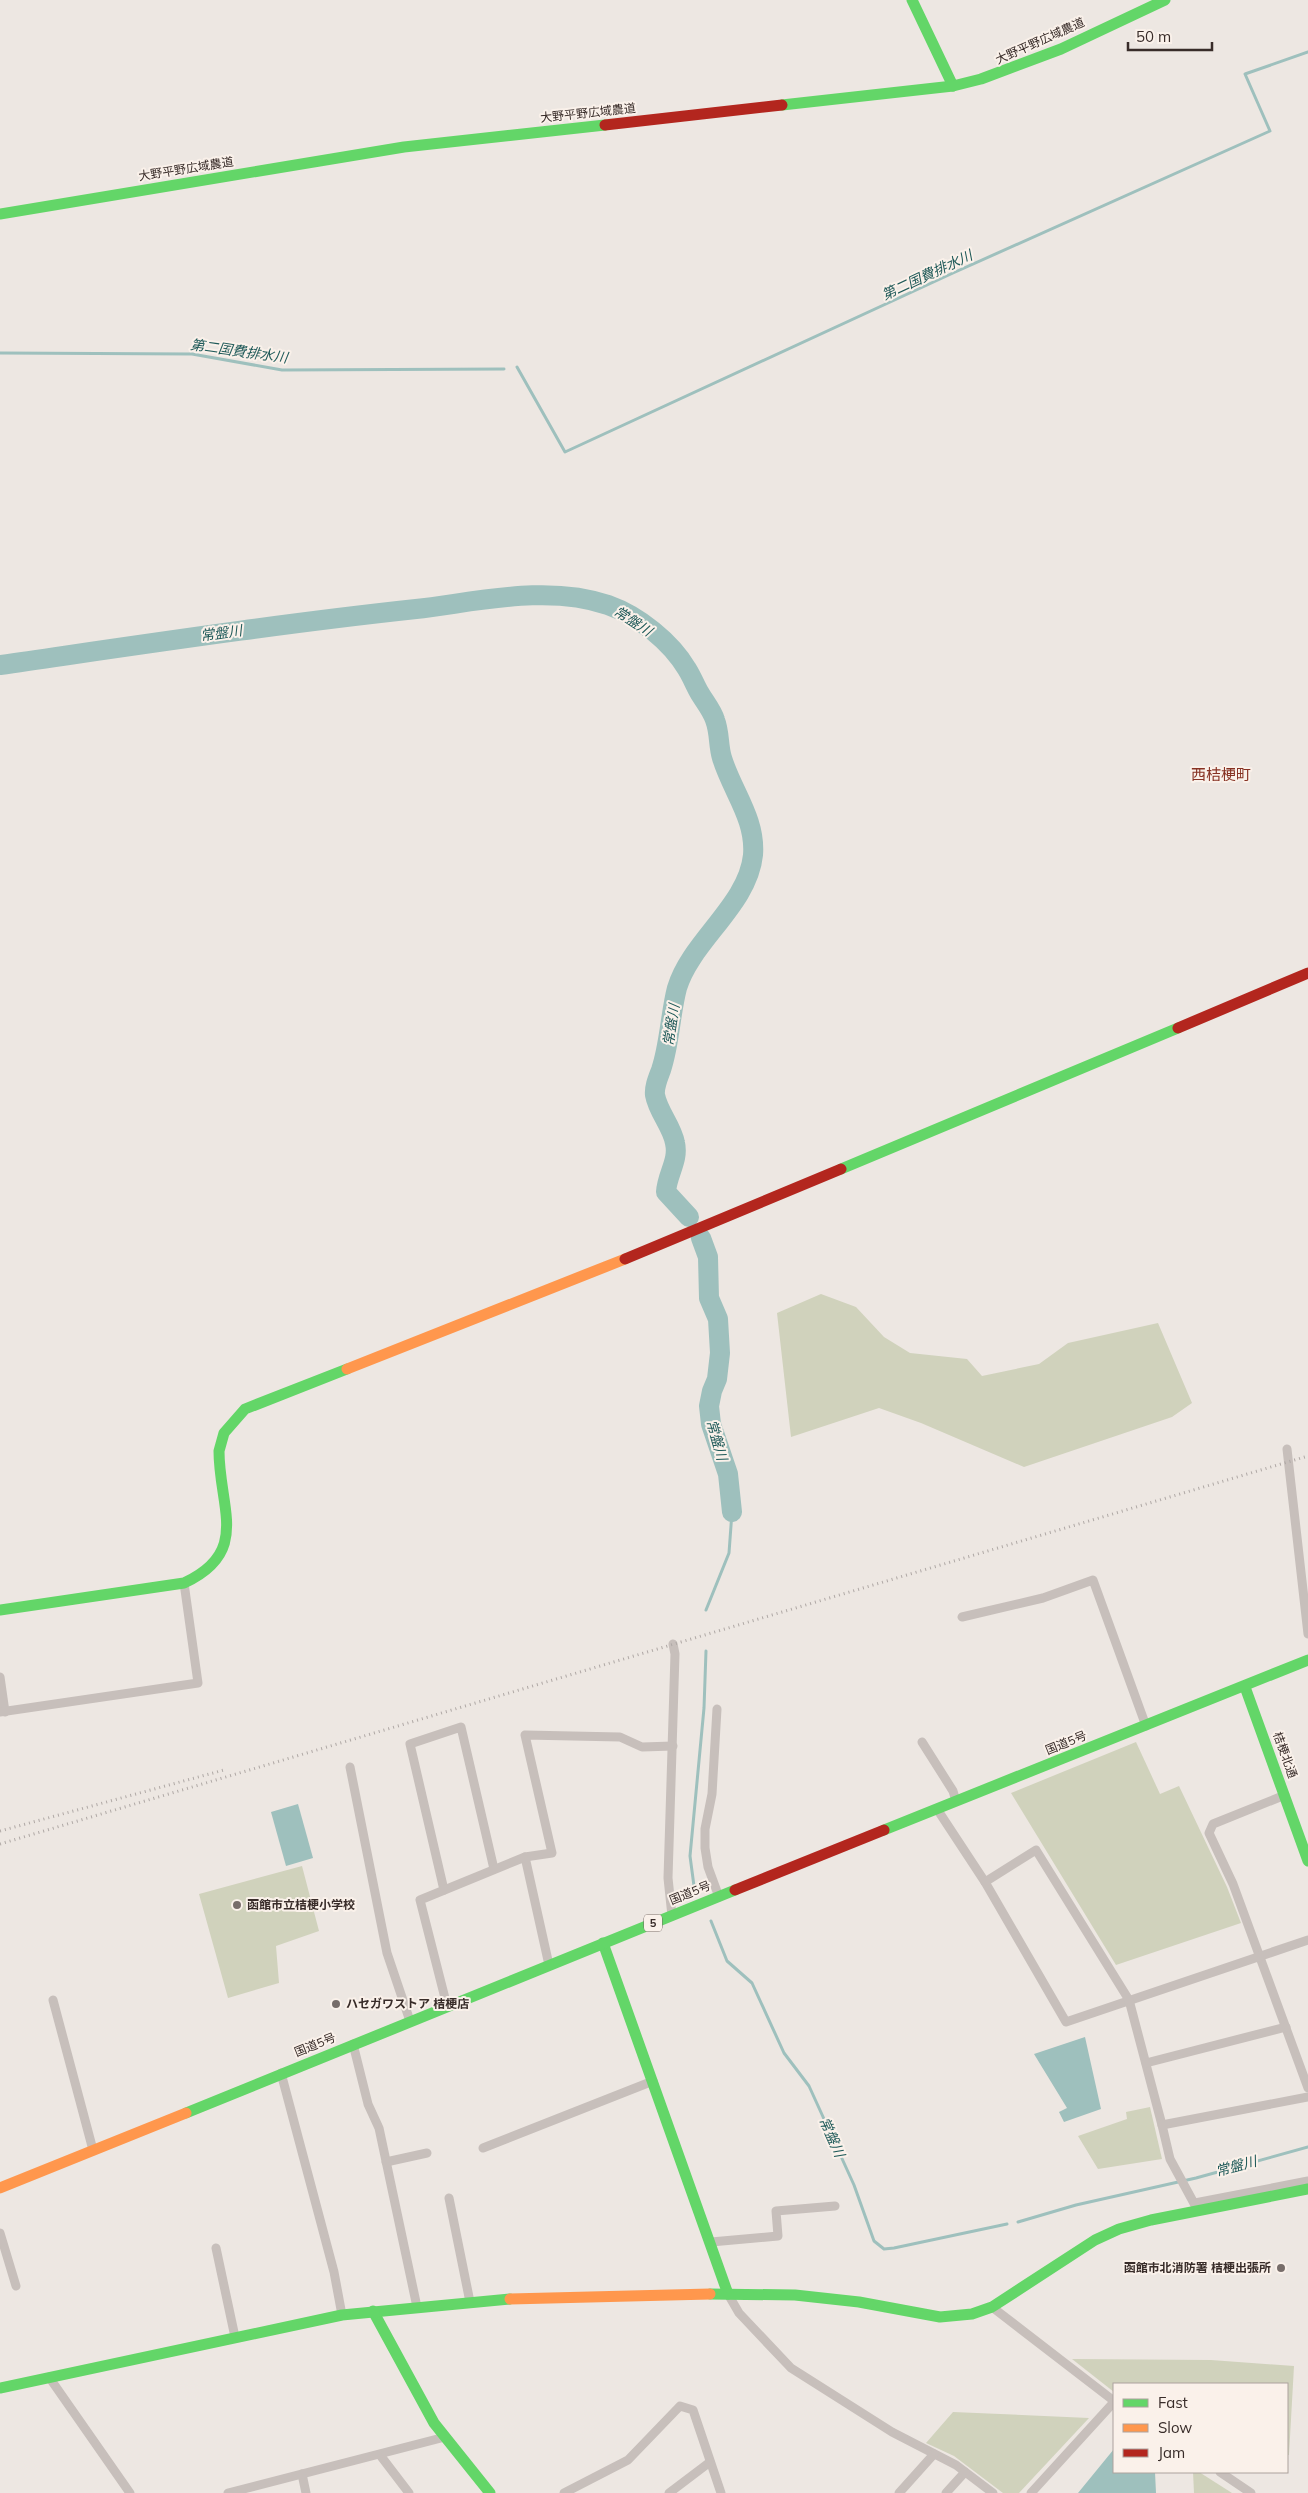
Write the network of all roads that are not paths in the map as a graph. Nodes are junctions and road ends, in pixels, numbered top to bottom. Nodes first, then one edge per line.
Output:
1 (912, 0) edge
2 (1165, 0) edge
3 (953, 86) junction
4 (0, 214) edge
5 (1308, 973) edge
6 (1287, 1449) dead end
7 (184, 1583) junction
8 (0, 1610) edge
9 (962, 1618) dead end
10 (1308, 1634) edge
11 (673, 1644) dead end
12 (1308, 1660) edge
13 (0, 1678) edge
14 (1245, 1686) junction
15 (717, 1709) dead end
16 (2, 1712) edge
17 (1146, 1726) junction
18 (922, 1742) dead end
19 (673, 1746) junction
20 (350, 1768) dead end
21 (1284, 1795) junction
22 (956, 1802) junction
23 (937, 1809) junction
24 (524, 1857) junction
25 (1308, 1861) edge
26 (494, 1869) junction
27 (985, 1882) junction
28 (444, 1890) junction
29 (719, 1897) junction
30 (672, 1916) junction
31 (1308, 1940) edge
32 (604, 1943) junction
33 (1261, 1956) junction
34 (549, 1964) junction
35 (53, 2000) dead end
36 (1130, 2000) junction
37 (446, 2006) junction
38 (410, 2021) junction
39 (1286, 2027) junction
40 (353, 2044) junction
41 (1146, 2063) junction
42 (281, 2073) junction
43 (653, 2081) junction
44 (1308, 2088) edge
45 (1308, 2098) edge
46 (1162, 2125) junction
47 (483, 2148) dead end
48 (93, 2150) junction
49 (427, 2153) dead end
50 (386, 2162) junction
51 (1308, 2180) edge
52 (0, 2188) edge
53 (1308, 2189) edge
54 (449, 2198) dead end
55 (835, 2206) dead end
56 (1197, 2207) junction
57 (0, 2233) edge
58 (711, 2242) junction
59 (216, 2248) dead end
60 (16, 2286) dead end
61 (728, 2294) junction
62 (470, 2302) junction
63 (416, 2307) junction
64 (992, 2307) junction
65 (373, 2311) junction
66 (342, 2315) junction
67 (235, 2337) junction
68 (50, 2377) junction
69 (0, 2388) edge
70 (1113, 2401) edge
71 (1113, 2403) edge
72 (445, 2438) junction
73 (934, 2454) junction
74 (380, 2455) junction
75 (710, 2462) junction
76 (965, 2472) junction
77 (1221, 2473) edge
78 (302, 2474) junction
79 (130, 2493) edge
80 (228, 2493) edge
81 (306, 2493) edge
82 (410, 2493) edge
83 (490, 2493) edge
84 (564, 2493) edge
85 (669, 2493) edge
86 (722, 2493) edge
87 (899, 2493) edge
88 (946, 2493) edge
89 (993, 2493) edge
90 (1031, 2493) edge
91 (1251, 2493) edge

1 - 3 main road
2 - 3 main road, 大野平野広域農道
3 - 4 main road, 大野平野広域農道
5 - 7 main road
6 - 10 street
7 - 8 main road
7 - 16 street
9 - 17 street
11 - 19 street
12 - 14 main road, 国道5号 / 5
13 - 16 street
14 - 17 main road, 国道5号 / 5
14 - 21 main road, 桔梗北通
15 - 29 street
17 - 22 main road, 国道5号 / 5
18 - 22 street
19 - 24 street
19 - 30 street
20 - 38 street
21 - 25 main road, 桔梗北通
21 - 33 street
22 - 23 main road, 国道5号 / 5
23 - 27 street
23 - 29 main road, 国道5号 / 5
24 - 26 street
24 - 34 street
26 - 28 street
26 - 28 street
27 - 36 street
27 - 36 street
28 - 37 street
29 - 30 main road, 国道5号 / 5
30 - 32 main road, 国道5号 / 5
31 - 33 street
32 - 34 main road, 国道5号 / 5
32 - 43 main road
33 - 36 street
33 - 39 street
34 - 37 main road, 国道5号 / 5
35 - 48 street
36 - 41 street
37 - 38 main road, 国道5号 / 5
38 - 40 main road, 国道5号 / 5
39 - 41 street
39 - 44 street
40 - 42 main road, 国道5号 / 5
40 - 50 street
41 - 46 street
42 - 48 main road, 国道5号 / 5
42 - 66 street
43 - 47 street
43 - 58 main road
45 - 46 street
46 - 56 street
48 - 52 main road, 国道5号 / 5
49 - 50 street
50 - 63 street
51 - 56 street
53 - 56 main road
54 - 62 street
55 - 58 street
56 - 64 main road
57 - 60 street
58 - 61 main road
59 - 67 street
61 - 62 main road
61 - 64 main road
61 - 73 street
62 - 63 main road
63 - 65 main road
64 - 70 street
65 - 66 main road
65 - 72 main road
66 - 67 main road
67 - 68 main road
68 - 69 main road
68 - 79 street
71 - 90 street
72 - 74 street
72 - 83 main road
73 - 76 street
73 - 87 street
74 - 78 street
74 - 82 street
75 - 84 street
75 - 85 street
75 - 86 street
76 - 88 street
76 - 89 street
77 - 91 street
78 - 80 street
78 - 81 street

